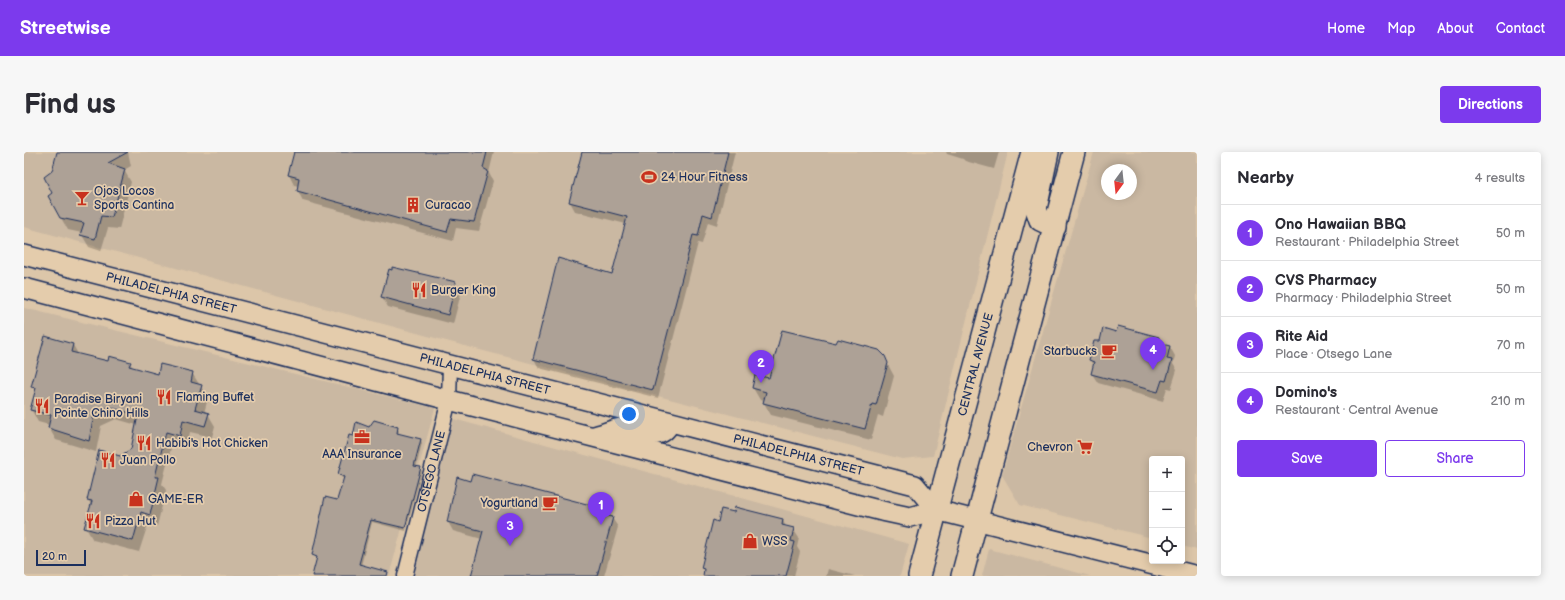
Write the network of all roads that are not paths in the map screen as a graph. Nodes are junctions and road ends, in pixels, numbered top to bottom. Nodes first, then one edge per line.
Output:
1 (1032, 152) edge
2 (1048, 152) edge
3 (1074, 152) edge
4 (1055, 226) junction
5 (24, 255) edge
6 (24, 288) edge
7 (450, 365) junction
8 (449, 400) junction
9 (670, 423) junction
10 (593, 437) junction
11 (936, 510) junction
12 (976, 521) junction
13 (405, 576) edge
14 (919, 576) edge
15 (962, 576) edge
16 (1197, 576) edge

1 - 11 main road, CENTRAL AVENUE
2 - 4 main road
3 - 4 main road
4 - 12 main road
5 - 7 main road, PHILADELPHIA STREET
6 - 8 main road
7 - 8 street, OTSEGO LANE
7 - 9 main road, PHILADELPHIA STREET
8 - 10 main road
8 - 13 street, OTSEGO LANE
9 - 10 main road
9 - 11 main road, PHILADELPHIA STREET
10 - 11 main road
11 - 12 main road
11 - 14 main road, CENTRAL AVENUE
12 - 15 main road
12 - 16 main road

